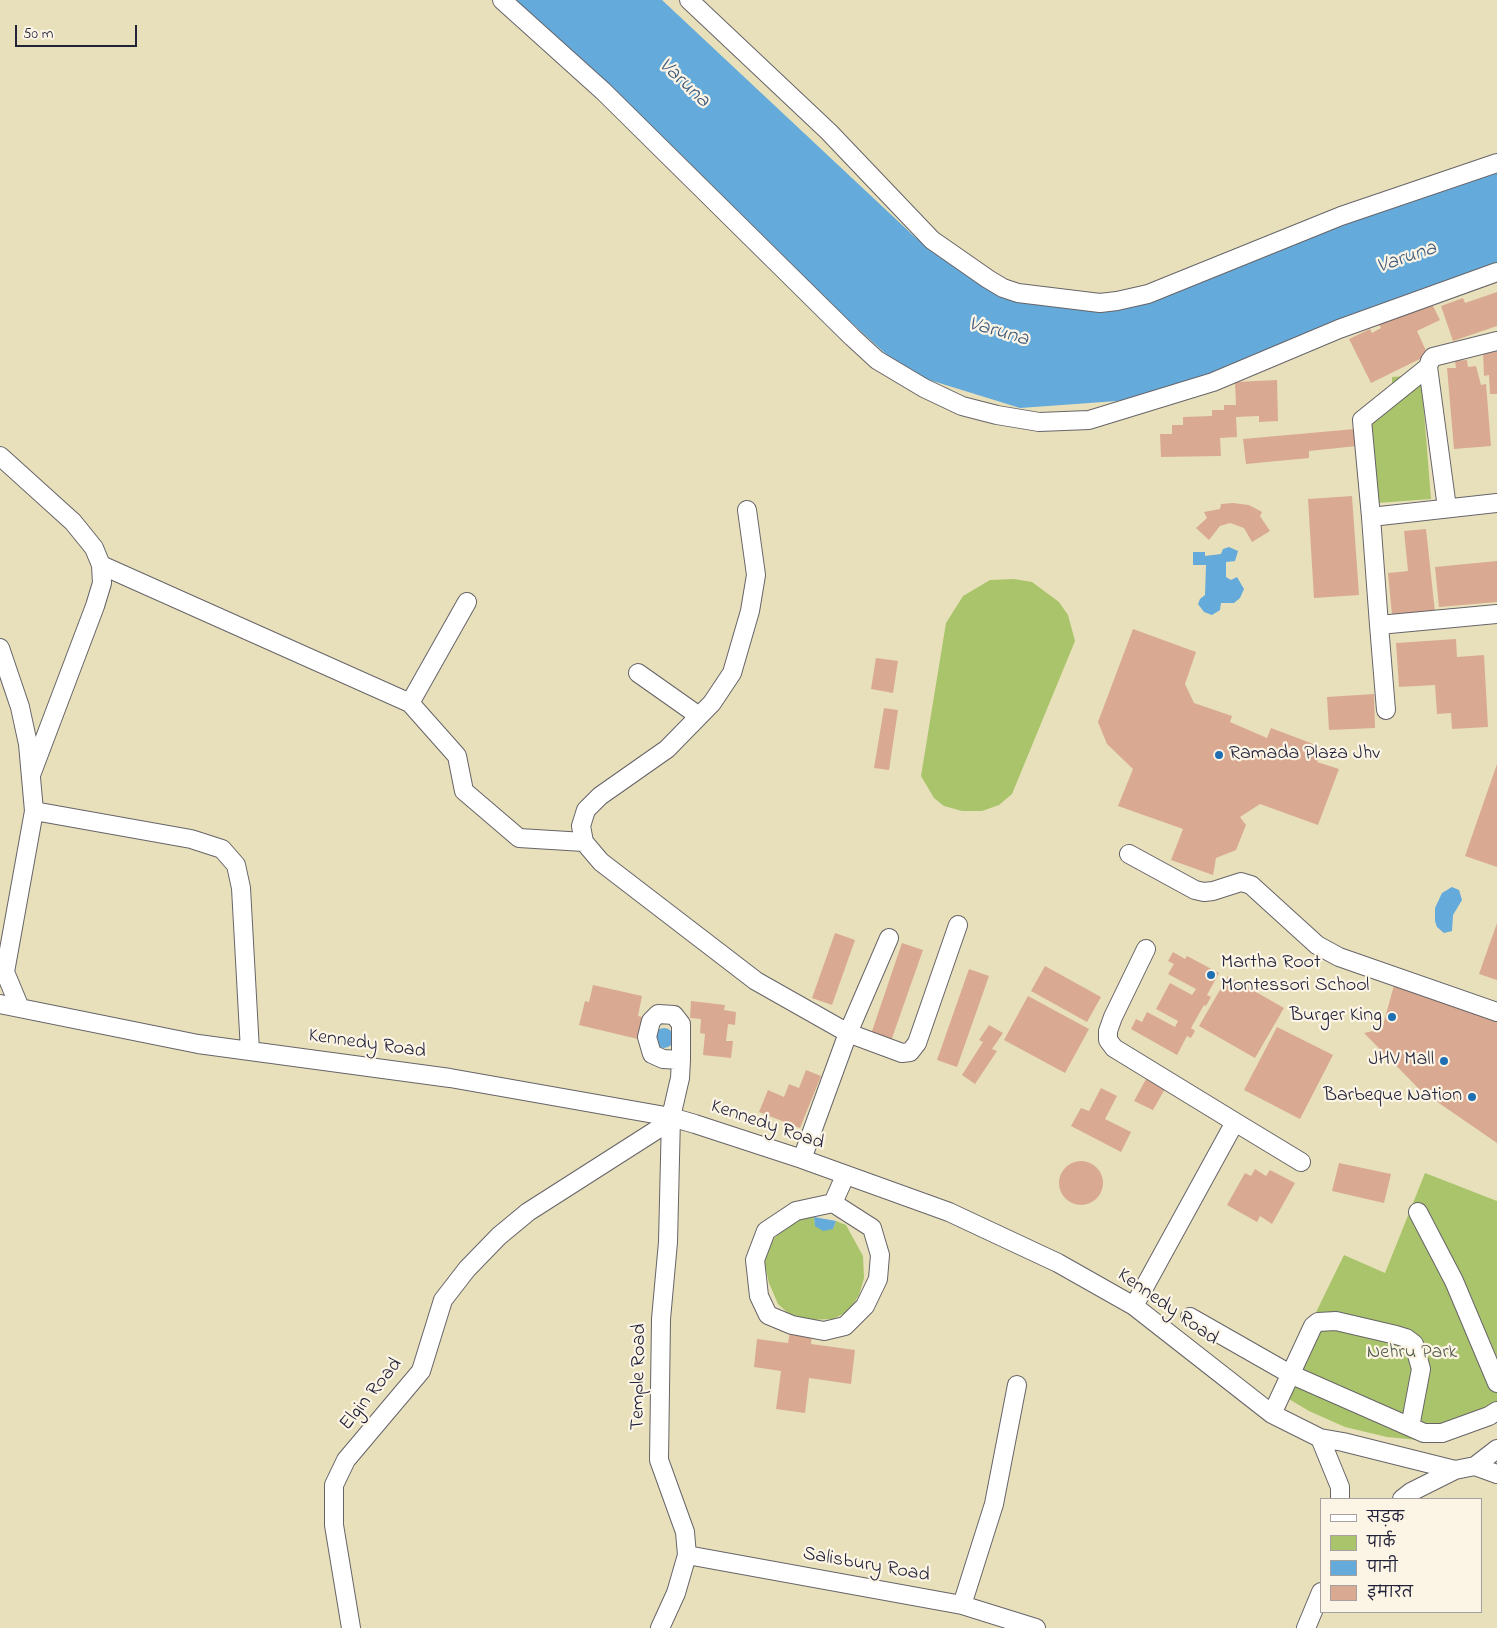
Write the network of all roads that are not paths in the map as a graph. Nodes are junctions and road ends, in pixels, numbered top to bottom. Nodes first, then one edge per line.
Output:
1 (502, 0) edge
2 (690, 0) edge
3 (1497, 163) edge
4 (1497, 272) edge
5 (1497, 341) edge
6 (1428, 367) junction
7 (0, 456) edge
8 (1497, 503) edge
9 (1447, 508) junction
10 (747, 510) dead end
11 (1371, 517) junction
12 (101, 565) junction
13 (467, 602) dead end
14 (1497, 614) edge
15 (1380, 625) junction
16 (0, 648) edge
17 (638, 673) dead end
18 (410, 703) junction
19 (1386, 710) dead end
20 (699, 716) junction
21 (31, 775) junction
22 (34, 811) junction
23 (584, 842) junction
24 (1129, 854) dead end
25 (958, 925) dead end
26 (889, 938) dead end
27 (1146, 949) dead end
28 (0, 1004) edge
29 (20, 1008) junction
30 (1497, 1012) edge
31 (848, 1033) junction
32 (250, 1051) junction
33 (680, 1060) dead end
34 (671, 1117) junction
35 (1235, 1122) junction
36 (802, 1159) junction
37 (1301, 1162) dead end
38 (845, 1176) junction
39 (833, 1203) junction
40 (1418, 1212) dead end
41 (1134, 1306) junction
42 (1190, 1317) dead end
43 (1290, 1374) junction
44 (1497, 1383) edge
45 (1017, 1385) dead end
46 (1497, 1411) edge
47 (1272, 1414) junction
48 (1410, 1427) junction
49 (1320, 1438) junction
50 (1497, 1449) edge
51 (1475, 1466) junction
52 (1455, 1470) junction
53 (1497, 1474) edge
54 (1340, 1498) edge
55 (1403, 1498) edge
56 (687, 1555) junction
57 (1320, 1594) edge
58 (962, 1605) junction
59 (351, 1628) edge
60 (660, 1628) edge
61 (1036, 1628) edge
62 (1306, 1628) edge

1 - 4 street
2 - 3 street
5 - 6 street
6 - 9 street
6 - 11 street
7 - 12 street
8 - 9 street
9 - 11 street
10 - 20 street
11 - 15 street
12 - 18 street
12 - 21 street
13 - 18 street
14 - 15 street
15 - 19 street
16 - 21 street
17 - 20 street
18 - 23 street
20 - 23 street
21 - 22 street
22 - 29 street
22 - 32 street
23 - 31 street
24 - 30 street
25 - 31 street
26 - 31 street
27 - 35 street
28 - 29 street, Kennedy Road
29 - 32 street, Kennedy Road
31 - 36 street
32 - 34 street, Kennedy Road
33 - 34 street, Temple Road
34 - 36 street, Kennedy Road
34 - 56 street, Temple Road
34 - 59 street, Elgin Road
35 - 37 street
35 - 41 street
36 - 38 street, Kennedy Road
38 - 39 street
38 - 41 street, Kennedy Road
39 - 39 street
40 - 44 street
41 - 47 street, Kennedy Road
42 - 43 street
43 - 47 street
43 - 48 street
43 - 48 street
45 - 58 street
46 - 48 street
47 - 49 street, Kennedy Road
49 - 52 street, Kennedy Road
49 - 54 street
50 - 51 street
51 - 52 street
51 - 53 street
52 - 55 street
56 - 58 street, Salisbury Road
56 - 60 street, Temple Road
57 - 62 street
58 - 61 street, Salisbury Road

